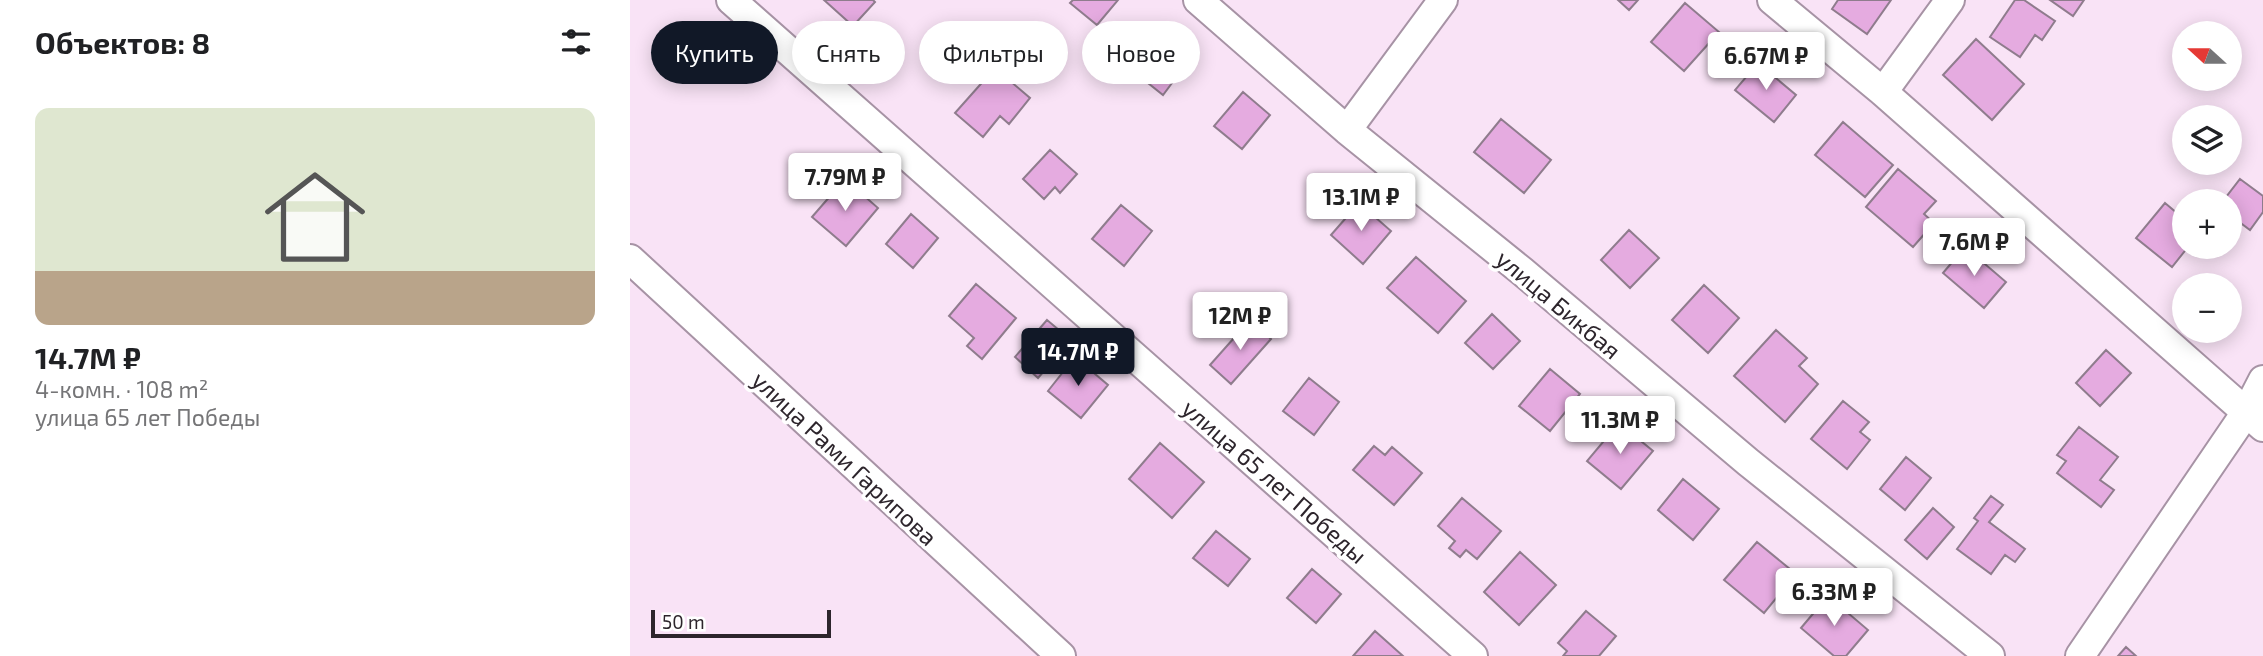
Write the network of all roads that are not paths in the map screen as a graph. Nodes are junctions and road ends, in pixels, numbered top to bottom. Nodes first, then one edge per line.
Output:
1 (732, 0) edge
2 (1198, 0) edge
3 (1443, 0) edge
4 (1772, 0) edge
5 (1950, 0) edge
6 (1883, 92) junction
7 (1347, 130) junction
8 (630, 259) edge
9 (2263, 380) edge
10 (2255, 419) edge
11 (1061, 656) edge
12 (1473, 656) edge
13 (1990, 656) edge
14 (2080, 656) edge

1 - 12 street, улица 65 лет Победы
2 - 7 street, улица Бикбая
3 - 7 street
4 - 6 street
5 - 6 street
6 - 10 street
7 - 13 street, улица Бикбая
8 - 11 street, улица Рами Гарипова
9 - 10 street
10 - 14 street

